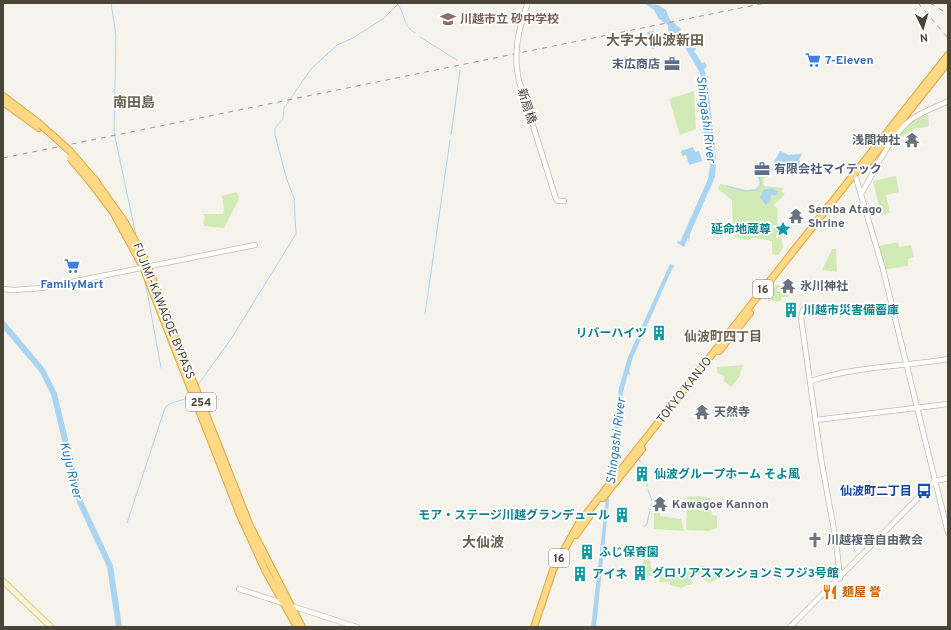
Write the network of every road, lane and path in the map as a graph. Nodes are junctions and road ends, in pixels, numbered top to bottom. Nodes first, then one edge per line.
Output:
1 (528, 4) edge
2 (948, 55) edge
3 (948, 62) edge
4 (3, 96) edge
5 (948, 101) edge
6 (3, 102) edge
7 (40, 127) junction
8 (856, 178) junction
9 (861, 194) junction
10 (564, 202) dead end
11 (255, 245) dead end
12 (146, 266) junction
13 (3, 289) edge
14 (803, 310) dead end
15 (948, 360) edge
16 (907, 365) junction
17 (811, 382) junction
18 (948, 404) edge
19 (917, 407) junction
20 (816, 420) junction
21 (948, 478) edge
22 (935, 481) junction
23 (948, 533) edge
24 (840, 578) junction
25 (3, 581) edge
26 (239, 589) dead end
27 (287, 605) junction
28 (51, 627) edge
29 (297, 627) edge
30 (302, 627) edge
31 (357, 627) edge
32 (534, 627) edge
33 (537, 627) edge
34 (790, 627) edge

1 - 10 street, 新扇橋, bridge
2 - 32 highway, TOKYO KANJO / 16
3 - 8 highway, TOKYO KANJO / 16
4 - 7 highway, FUJIMI-KAWAGOE BYPASS / 254
5 - 9 street
6 - 7 highway, FUJIMI-KAWAGOE BYPASS / 254
7 - 12 highway, FUJIMI-KAWAGOE BYPASS / 254, bridge
8 - 9 street
8 - 33 highway, TOKYO KANJO / 16
9 - 16 street
11 - 12 street
12 - 13 street
12 - 27 highway, FUJIMI-KAWAGOE BYPASS / 254
14 - 17 street
15 - 16 street
16 - 17 street
16 - 19 street
17 - 20 street
18 - 19 street
19 - 20 street
19 - 22 street
20 - 24 street
21 - 22 street
22 - 23 street
22 - 24 street
24 - 34 street
25 - 28 main road
26 - 27 street
27 - 29 highway, FUJIMI-KAWAGOE BYPASS / 254
27 - 30 highway, FUJIMI-KAWAGOE BYPASS / 254
27 - 31 street

